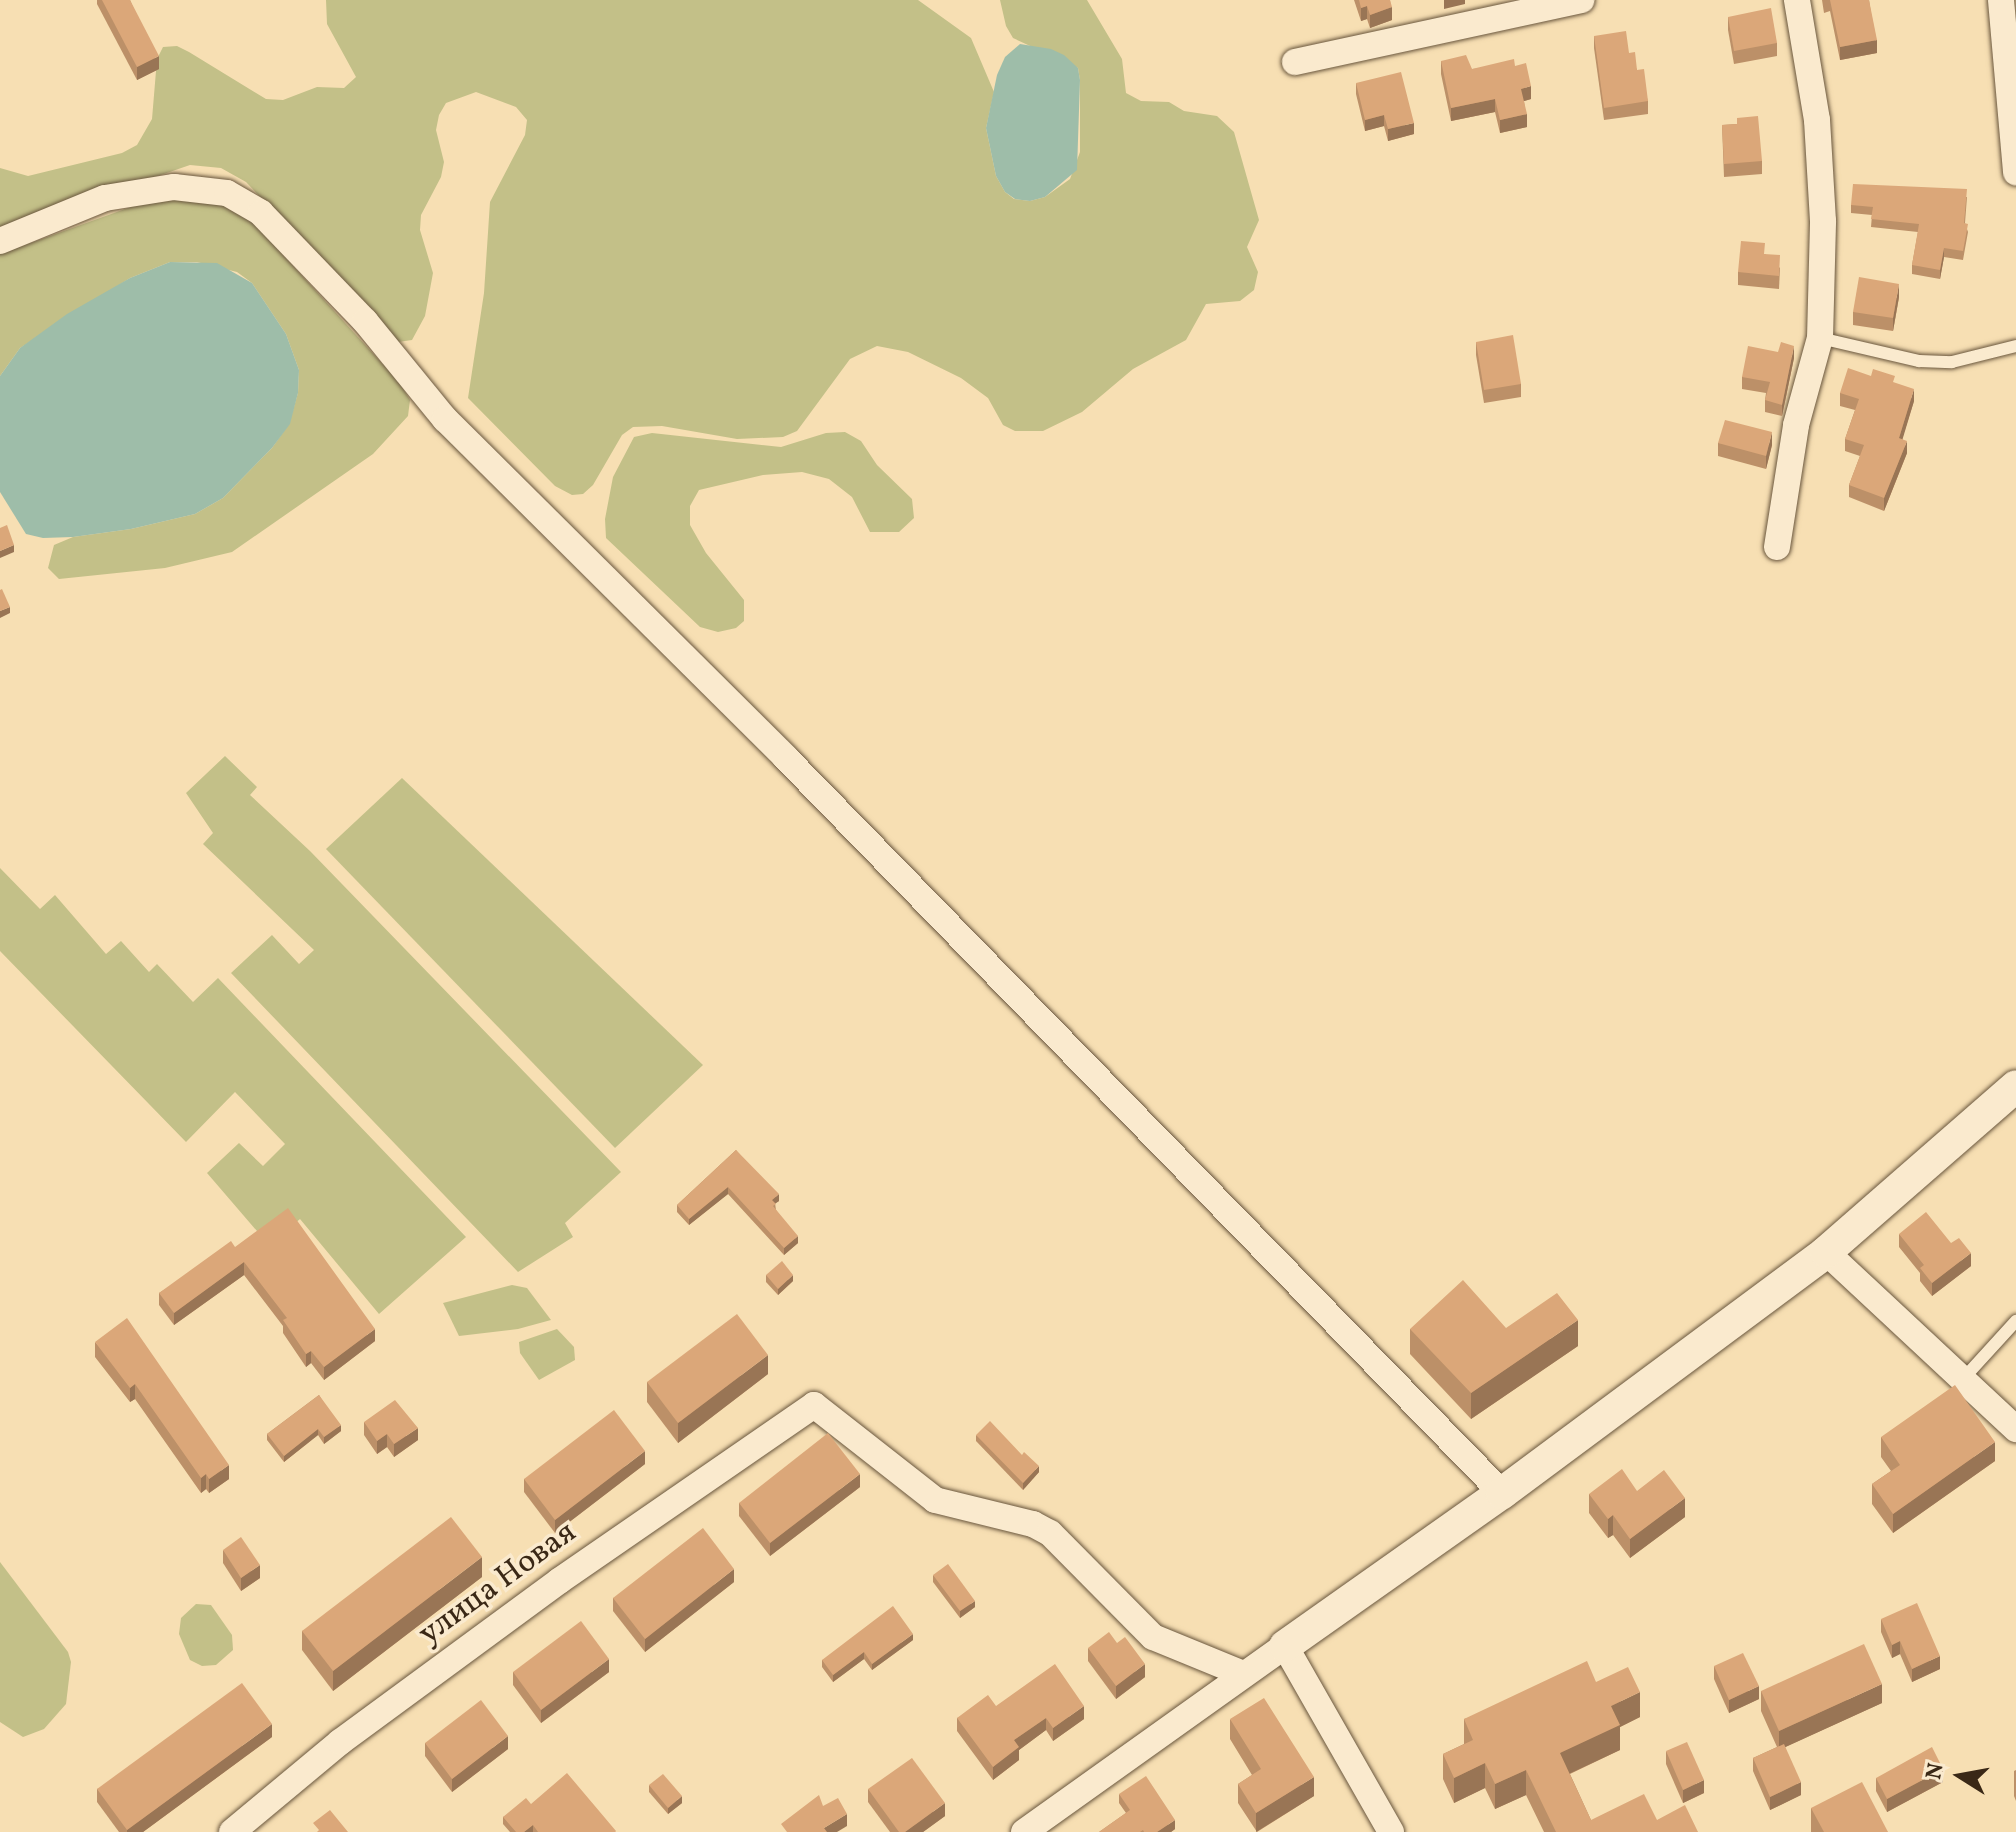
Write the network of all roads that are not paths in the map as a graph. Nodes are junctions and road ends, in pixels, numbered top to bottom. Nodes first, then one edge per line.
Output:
1 (1581, 0) edge
2 (1797, 0) edge
3 (2001, 0) edge
4 (1295, 62) dead end
5 (2016, 172) edge
6 (0, 241) edge
7 (1820, 338) junction
8 (2016, 346) edge
9 (1777, 547) dead end
10 (2016, 1086) edge
11 (1826, 1252) junction
12 (2016, 1321) edge
13 (1963, 1379) junction
14 (2016, 1429) edge
15 (1502, 1493) junction
16 (1285, 1646) junction
17 (1243, 1674) junction
18 (232, 1832) edge
19 (1024, 1832) edge
20 (1391, 1832) edge

1 - 4 street
2 - 7 street
3 - 5 street
6 - 15 street
7 - 8 lane
7 - 9 street
10 - 11 street
11 - 13 street
11 - 15 street
12 - 13 lane
13 - 14 street
15 - 16 street
16 - 17 street
16 - 20 street
17 - 18 street, улица Новая
17 - 19 street

